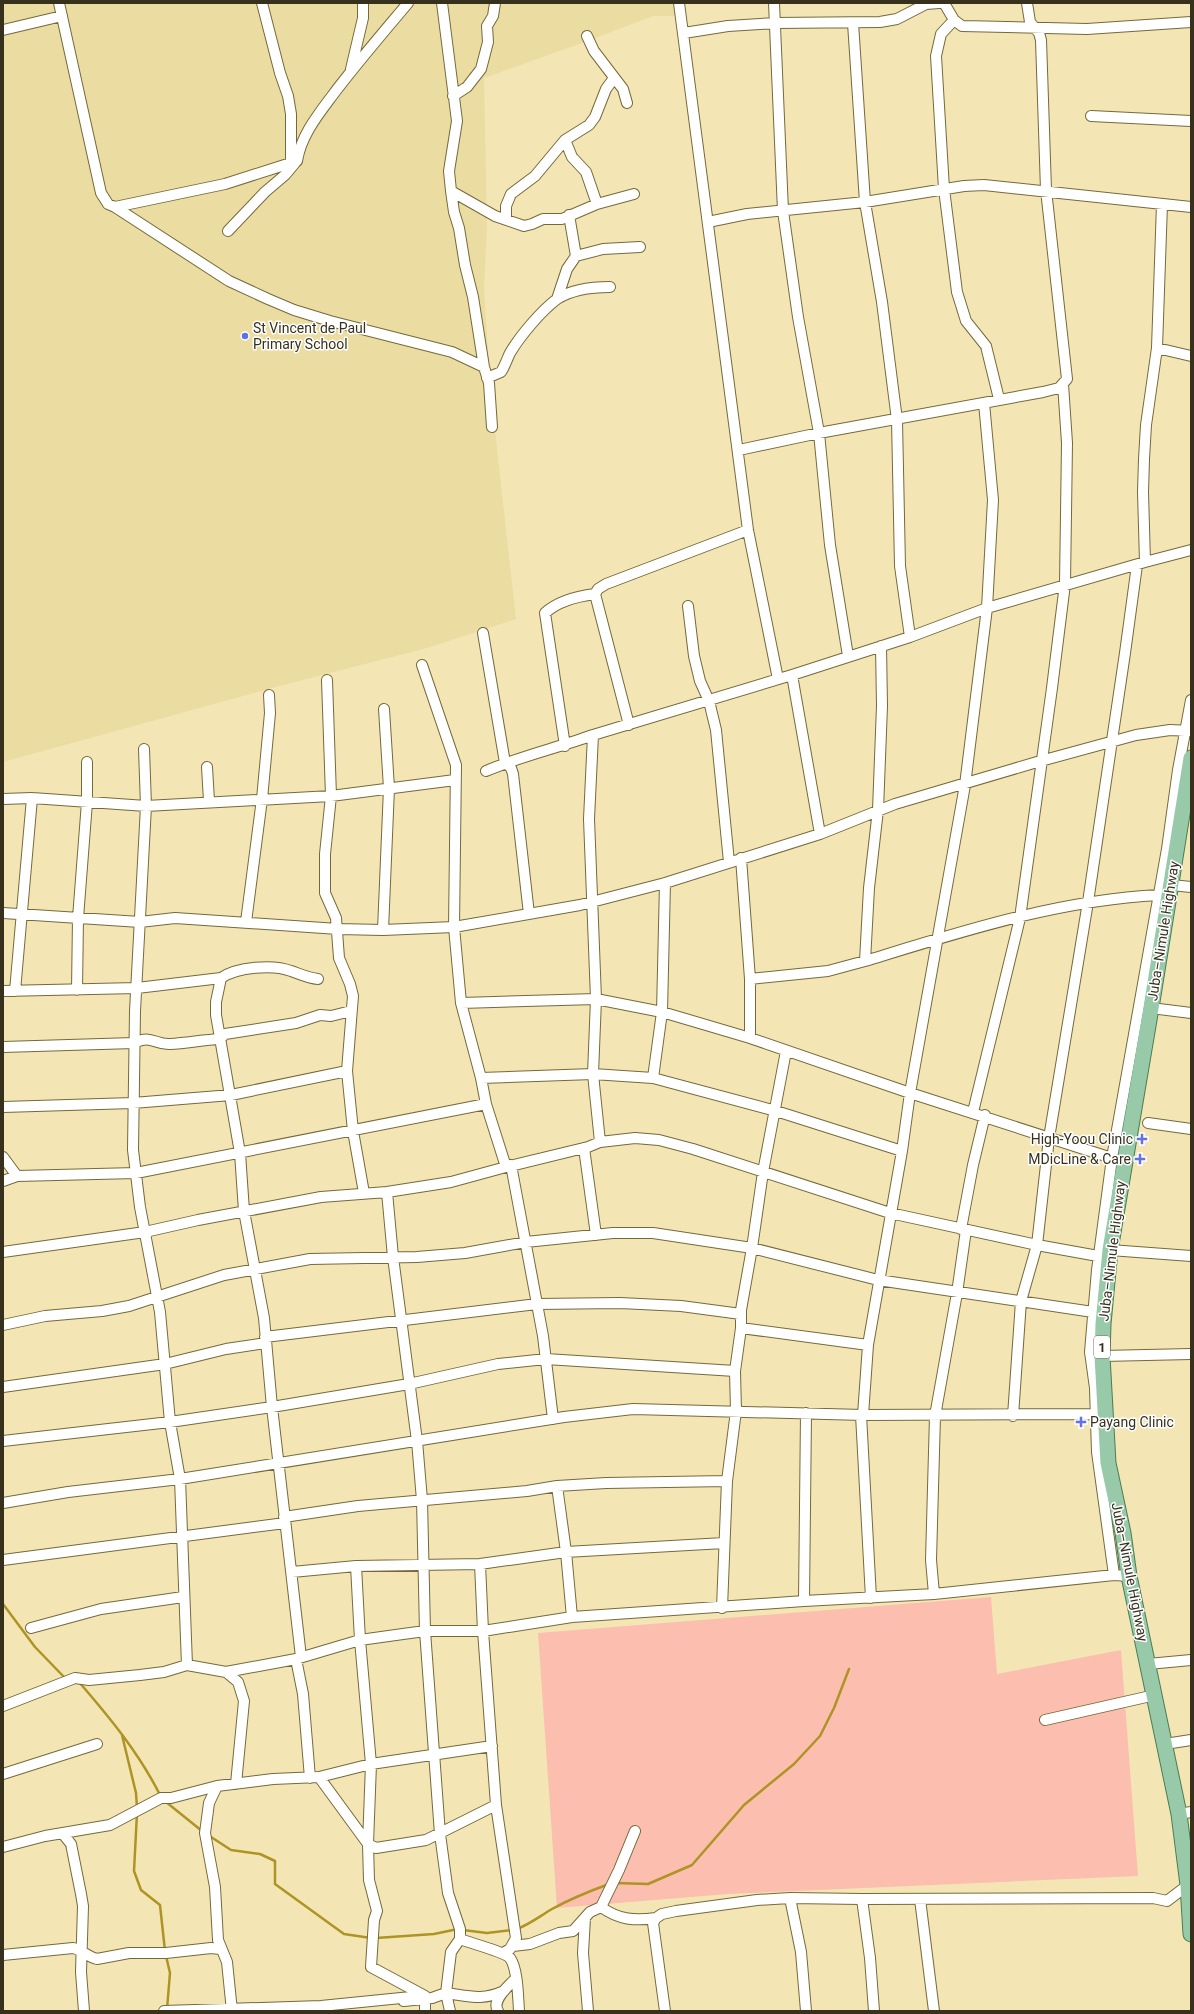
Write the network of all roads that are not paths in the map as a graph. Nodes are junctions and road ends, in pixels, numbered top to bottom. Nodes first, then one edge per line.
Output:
1 (59, 3) edge
2 (262, 3) edge
3 (363, 3) edge
4 (408, 3) edge
5 (442, 3) edge
6 (495, 3) edge
7 (679, 3) edge
8 (774, 3) edge
9 (939, 3) edge
10 (944, 3) edge
11 (1027, 3) edge
12 (62, 16) junction
13 (954, 20) junction
14 (1191, 22) edge
15 (774, 23) junction
16 (853, 23) junction
17 (1035, 28) junction
18 (3, 30) edge
19 (684, 33) junction
20 (587, 36) dead end
21 (350, 71) junction
22 (614, 78) junction
23 (453, 96) junction
24 (627, 104) dead end
25 (1091, 116) dead end
26 (1191, 121) edge
27 (565, 140) junction
28 (294, 162) junction
29 (944, 189) junction
30 (1046, 190) junction
31 (451, 191) junction
32 (634, 194) dead end
33 (865, 202) junction
34 (597, 204) junction
35 (1162, 204) junction
36 (115, 207) junction
37 (1191, 207) edge
38 (784, 211) junction
39 (569, 216) junction
40 (506, 220) junction
41 (708, 222) junction
42 (228, 231) dead end
43 (640, 247) dead end
44 (576, 256) junction
45 (610, 287) dead end
46 (557, 299) junction
47 (1157, 348) junction
48 (1191, 356) edge
49 (484, 368) junction
50 (487, 378) junction
51 (1063, 384) junction
52 (999, 399) junction
53 (984, 403) junction
54 (897, 420) junction
55 (492, 427) dead end
56 (819, 433) junction
57 (739, 450) junction
58 (748, 530) junction
59 (1191, 550) edge
60 (1141, 563) junction
61 (1065, 584) junction
62 (595, 594) junction
63 (688, 606) dead end
64 (987, 608) junction
65 (483, 633) dead end
66 (910, 636) junction
67 (881, 646) junction
68 (848, 656) junction
69 (422, 665) dead end
70 (792, 675) junction
71 (778, 679) junction
72 (327, 680) dead end
73 (269, 695) dead end
74 (1191, 700) edge
75 (709, 701) junction
76 (384, 709) dead end
77 (629, 725) junction
78 (1188, 730) edge
79 (593, 736) junction
80 (1112, 742) junction
81 (565, 746) junction
82 (144, 749) dead end
83 (1191, 758) edge
84 (1042, 760) junction
85 (87, 762) dead end
86 (505, 763) junction
87 (207, 767) dead end
88 (486, 771) dead end
89 (455, 780) junction
90 (965, 784) junction
91 (389, 788) junction
92 (331, 796) junction
93 (32, 798) junction
94 (3, 799) edge
95 (262, 799) junction
96 (208, 801) junction
97 (87, 802) junction
98 (146, 806) junction
99 (878, 810) junction
100 (820, 834) junction
101 (741, 858) junction
102 (729, 862) junction
103 (665, 883) junction
104 (1171, 885) junction
105 (1191, 887) edge
106 (1159, 895) junction
107 (592, 902) junction
108 (1088, 902) junction
109 (3, 913) edge
110 (21, 913) junction
111 (529, 914) junction
112 (78, 918) junction
113 (1020, 918) junction
114 (140, 922) junction
115 (246, 922) junction
116 (454, 927) junction
117 (338, 929) junction
118 (383, 930) junction
119 (936, 939) junction
120 (865, 961) junction
121 (221, 978) junction
122 (318, 979) dead end
123 (750, 979) junction
124 (137, 988) junction
125 (77, 990) junction
126 (3, 991) edge
127 (15, 991) junction
128 (596, 999) junction
129 (461, 1003) junction
130 (1151, 1008) junction
131 (351, 1011) junction
132 (662, 1012) junction
133 (1191, 1013) edge
134 (750, 1038) junction
135 (220, 1039) junction
136 (134, 1043) junction
137 (3, 1047) edge
138 (786, 1051) junction
139 (3, 1052) edge
140 (347, 1071) junction
141 (594, 1074) junction
142 (481, 1078) junction
143 (653, 1078) junction
144 (910, 1093) junction
145 (231, 1095) junction
146 (133, 1103) junction
147 (486, 1104) junction
148 (3, 1107) edge
149 (776, 1111) junction
150 (973, 1112) junction
151 (984, 1116) junction
152 (1148, 1123) dead end
153 (1191, 1129) edge
154 (353, 1131) junction
155 (1049, 1138) junction
156 (600, 1142) junction
157 (584, 1148) junction
158 (902, 1151) junction
159 (240, 1153) junction
160 (3, 1157) edge
161 (1118, 1160) junction
162 (508, 1166) junction
163 (763, 1172) junction
164 (136, 1173) junction
165 (17, 1176) junction
166 (3, 1181) edge
167 (388, 1192) junction
168 (364, 1193) junction
169 (244, 1211) junction
170 (890, 1213) junction
171 (963, 1230) junction
172 (145, 1232) junction
173 (596, 1235) junction
174 (526, 1242) junction
175 (1037, 1245) junction
176 (752, 1248) junction
177 (3, 1252) edge
178 (1104, 1253) junction
179 (1191, 1256) edge
180 (393, 1257) junction
181 (255, 1268) junction
182 (878, 1280) junction
183 (956, 1293) junction
184 (156, 1297) junction
185 (1021, 1301) junction
186 (537, 1304) junction
187 (1093, 1312) junction
188 (741, 1314) junction
189 (401, 1320) junction
190 (3, 1325) edge
191 (740, 1328) junction
192 (265, 1340) junction
193 (868, 1345) junction
194 (1191, 1354) edge
195 (1102, 1356) junction
196 (546, 1359) junction
197 (165, 1364) junction
198 (735, 1372) junction
199 (409, 1384) junction
200 (3, 1387) edge
201 (272, 1407) junction
202 (736, 1411) junction
203 (806, 1413) junction
204 (1096, 1414) junction
205 (862, 1415) junction
206 (935, 1416) junction
207 (1013, 1416) junction
208 (553, 1419) junction
209 (170, 1422) junction
210 (3, 1441) edge
211 (417, 1441) junction
212 (279, 1463) junction
213 (180, 1479) junction
214 (727, 1481) junction
215 (557, 1486) junction
216 (422, 1500) junction
217 (3, 1503) edge
218 (285, 1520) junction
219 (182, 1538) junction
220 (724, 1543) junction
221 (566, 1552) junction
222 (3, 1560) edge
223 (424, 1564) junction
224 (480, 1564) junction
225 (356, 1566) junction
226 (292, 1572) junction
227 (1121, 1576) junction
228 (934, 1594) junction
229 (183, 1597) junction
230 (871, 1598) junction
231 (804, 1600) junction
232 (722, 1608) junction
233 (572, 1617) junction
234 (30, 1628) dead end
235 (424, 1631) junction
236 (483, 1631) junction
237 (360, 1640) junction
238 (299, 1658) junction
239 (1191, 1660) edge
240 (1148, 1664) junction
241 (187, 1665) junction
242 (226, 1672) junction
243 (1155, 1696) junction
244 (3, 1706) edge
245 (1045, 1720) dead end
246 (1191, 1740) edge
247 (97, 1744) dead end
248 (1165, 1744) junction
249 (492, 1746) junction
250 (435, 1754) junction
251 (371, 1764) junction
252 (3, 1774) edge
253 (315, 1777) junction
254 (236, 1784) junction
255 (217, 1786) junction
256 (496, 1805) junction
257 (1185, 1813) edge
258 (635, 1832) dead end
259 (63, 1834) junction
260 (440, 1834) junction
261 (368, 1844) junction
262 (3, 1847) edge
263 (1189, 1885) edge
264 (790, 1898) junction
265 (920, 1899) junction
266 (862, 1900) junction
267 (601, 1907) junction
268 (585, 1918) junction
269 (656, 1918) junction
270 (1191, 1934) edge
271 (460, 1939) junction
272 (513, 1946) junction
273 (220, 1949) junction
274 (81, 1950) junction
275 (503, 1953) junction
276 (3, 1955) edge
277 (516, 1978) junction
278 (504, 1991) junction
279 (446, 1993) junction
280 (425, 1996) junction
281 (371, 2007) edge
282 (232, 2010) edge
283 (84, 2011) edge
284 (164, 2011) edge
285 (425, 2011) edge
286 (450, 2011) edge
287 (498, 2011) edge
288 (519, 2011) edge
289 (588, 2011) edge
290 (665, 2011) edge
291 (806, 2011) edge
292 (874, 2011) edge
293 (934, 2011) edge

1 - 12 street
2 - 28 street
3 - 21 street
4 - 21 street
5 - 23 street
6 - 23 street
7 - 19 street
8 - 15 street
9 - 16 street
10 - 13 street
11 - 17 street
12 - 18 street
12 - 36 street
13 - 17 street
13 - 29 street
14 - 17 street
15 - 16 street
15 - 19 street
15 - 38 street
16 - 33 street
17 - 30 street
19 - 41 street
20 - 22 street
21 - 28 street
22 - 24 street
22 - 27 street
23 - 31 street
25 - 26 street
27 - 34 street
27 - 40 street
28 - 36 street
28 - 42 street
29 - 30 street
29 - 33 street
29 - 52 street
30 - 35 street
30 - 51 street
31 - 40 street
31 - 49 street
32 - 34 street
33 - 38 street
33 - 54 street
34 - 39 street
35 - 37 street
35 - 47 street
36 - 49 street
38 - 41 street
38 - 56 street
39 - 40 street
39 - 44 street
41 - 57 street
43 - 44 street
44 - 46 street
45 - 46 street
46 - 50 street
47 - 48 street
47 - 60 street
49 - 50 street
50 - 55 street
51 - 52 street
51 - 61 street
52 - 53 street
53 - 54 street
53 - 64 street
54 - 56 street
54 - 66 street
56 - 57 street
56 - 68 street
57 - 58 street
58 - 62 street
58 - 71 street
59 - 60 street
60 - 61 street
60 - 80 street
61 - 64 street
61 - 84 street
62 - 77 street
62 - 81 street
63 - 75 street
64 - 66 street
64 - 90 street
65 - 86 street
66 - 67 street
67 - 68 street
67 - 99 street
68 - 70 street
69 - 89 street
70 - 71 street
70 - 100 street
71 - 75 street
72 - 92 street
73 - 95 street
74 - 78 street
75 - 77 street
75 - 102 street
76 - 91 street
77 - 79 street
78 - 80 street
78 - 106 street
79 - 81 street
79 - 107 street
80 - 84 street
80 - 108 street
81 - 86 street
82 - 98 street
83 - 104 main road, Juba–Nimule Highway / 1
84 - 90 street
84 - 113 street
85 - 97 street
86 - 88 street
86 - 111 street
87 - 96 street
89 - 91 street
89 - 116 street
90 - 99 street
90 - 119 street
91 - 92 street
91 - 118 street
92 - 95 street
92 - 117 street
93 - 94 street
93 - 97 street
93 - 110 street
95 - 96 street
95 - 115 street
96 - 98 street
97 - 98 street
97 - 112 street
98 - 114 street
99 - 100 street
99 - 120 street
100 - 101 street
101 - 102 street
101 - 123 street
102 - 103 street
103 - 107 street
103 - 132 street
104 - 105 street
104 - 130 main road, Juba–Nimule Highway / 1
106 - 108 street
106 - 161 street
107 - 111 street
107 - 128 street
108 - 113 street
108 - 155 street
109 - 110 street
110 - 112 street
110 - 127 street
111 - 116 street
112 - 114 street
112 - 125 street
113 - 119 street
113 - 150 street
114 - 115 street
114 - 124 street
115 - 117 street
116 - 118 street
116 - 129 street
117 - 118 street
117 - 131 street
119 - 120 street
119 - 144 street
120 - 123 street
121 - 122 street
121 - 124 street
121 - 135 street
123 - 134 street
124 - 125 street
124 - 136 street
125 - 127 street
126 - 127 street
128 - 129 street
128 - 132 street
128 - 141 street
129 - 142 street
130 - 133 street
130 - 161 main road, Juba–Nimule Highway / 1
131 - 135 street
131 - 140 street
132 - 134 street
132 - 143 street
134 - 138 street
135 - 136 street
135 - 145 street
136 - 137 street
136 - 146 street
137 - 139 street
138 - 144 street
138 - 149 street
140 - 145 street
140 - 154 street
141 - 142 street
141 - 143 street
141 - 156 street
142 - 147 street
143 - 149 street
144 - 150 street
144 - 158 street
145 - 146 street
145 - 159 street
146 - 148 street
146 - 164 street
147 - 154 street
147 - 162 street
149 - 158 street
149 - 163 street
150 - 151 street
151 - 155 street
151 - 171 street
152 - 153 street
154 - 159 street
154 - 168 street
155 - 161 street
155 - 175 street
156 - 157 street
156 - 163 street
157 - 162 street
157 - 173 street
158 - 170 street
159 - 164 street
159 - 169 street
160 - 165 street
161 - 178 main road, Juba–Nimule Highway / 1
162 - 167 street
162 - 174 street
163 - 170 street
163 - 176 street
164 - 165 street
164 - 172 street
165 - 166 street
167 - 168 street
167 - 180 street
168 - 169 street
169 - 172 street
169 - 181 street
170 - 171 street
170 - 182 street
171 - 175 street
171 - 183 street
172 - 177 street
172 - 184 street
173 - 174 street
173 - 176 street
174 - 180 street
174 - 186 street
175 - 178 street
175 - 185 street
176 - 182 street
176 - 188 street
178 - 179 street
178 - 187 street
178 - 195 main road, Juba–Nimule Highway / 1
180 - 181 street
180 - 189 street
181 - 184 street
181 - 192 street
182 - 183 street
182 - 193 street
183 - 185 street
183 - 206 street
184 - 190 street
184 - 197 street
185 - 187 street
185 - 207 street
186 - 188 street
186 - 189 street
186 - 196 street
187 - 204 street
188 - 191 street
189 - 192 street
189 - 199 street
191 - 193 street
191 - 198 street
192 - 197 street
192 - 201 street
193 - 205 street
194 - 195 street
195 - 227 main road, Juba–Nimule Highway / 1
196 - 198 street
196 - 199 street
196 - 208 street
197 - 200 street
197 - 209 street
198 - 202 street
199 - 201 street
199 - 211 street
201 - 209 street
201 - 212 street
202 - 203 street
202 - 208 street
202 - 214 street
203 - 205 street
203 - 231 street
204 - 207 street
204 - 227 street
205 - 206 street
205 - 230 street
206 - 207 street
206 - 228 street
208 - 211 street
209 - 210 street
209 - 213 street
211 - 212 street
211 - 216 street
212 - 213 street
212 - 218 street
213 - 217 street
213 - 219 street
214 - 215 street
214 - 220 street
215 - 216 street
215 - 221 street
216 - 218 street
216 - 223 street
218 - 219 street
218 - 226 street
219 - 222 street
219 - 229 street
220 - 221 street
220 - 232 street
221 - 224 street
221 - 233 street
223 - 224 street
223 - 225 street
223 - 235 street
224 - 236 street
225 - 226 street
225 - 237 street
226 - 238 street
227 - 228 street
227 - 240 main road, Juba–Nimule Highway / 1
228 - 230 street
229 - 234 street
229 - 241 street
230 - 231 street
231 - 232 street
232 - 233 street
233 - 236 street
235 - 236 street
235 - 237 street
235 - 250 street
236 - 249 street
237 - 238 street
237 - 251 street
238 - 242 street
238 - 253 street
239 - 240 street
240 - 243 main road, Juba–Nimule Highway / 1
241 - 242 street
241 - 244 street
242 - 254 street
243 - 245 street
243 - 248 main road, Juba–Nimule Highway / 1
246 - 248 street
247 - 252 street
248 - 257 main road, Juba–Nimule Highway / 1
249 - 250 street
249 - 256 street
250 - 251 street
250 - 260 street
251 - 253 street
251 - 261 street
253 - 254 street
253 - 261 street
254 - 255 street
255 - 259 street
255 - 273 street
256 - 260 street
256 - 272 street
257 - 263 main road, Juba–Nimule Highway / 1
258 - 267 street
259 - 262 street
259 - 274 street
260 - 261 street
260 - 271 street
261 - 280 street
263 - 265 street
263 - 270 main road, Juba–Nimule Highway / 1
264 - 266 street
264 - 269 street
264 - 291 street
265 - 266 street
265 - 293 street
266 - 292 street
267 - 268 street
267 - 269 street
268 - 272 street
268 - 289 street
269 - 290 street
271 - 275 street
271 - 279 street
272 - 275 street
273 - 274 street
273 - 282 street
274 - 276 street
274 - 283 street
275 - 277 street
277 - 278 street
277 - 288 street
278 - 279 street
278 - 287 street
279 - 280 street
279 - 286 street
280 - 281 street
280 - 285 street
281 - 282 street
282 - 284 street

